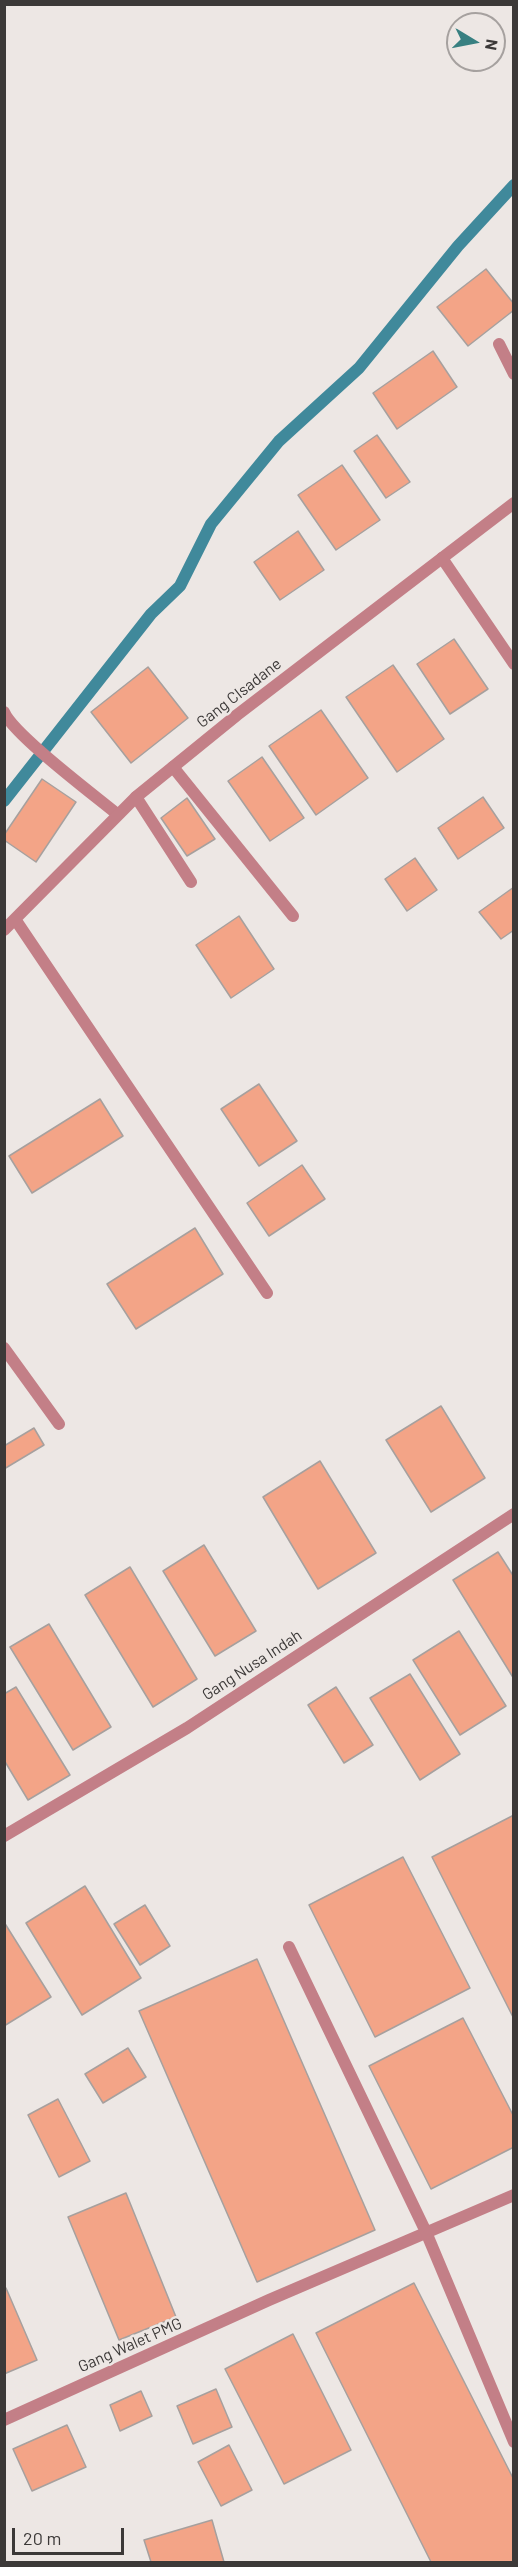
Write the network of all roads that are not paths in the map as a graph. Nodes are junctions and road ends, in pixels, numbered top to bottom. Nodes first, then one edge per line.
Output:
1 (499, 345) dead end
2 (513, 374) edge
3 (513, 503) edge
4 (442, 558) junction
5 (513, 664) edge
6 (4, 712) edge
7 (173, 767) junction
8 (136, 797) junction
9 (117, 814) junction
10 (191, 882) dead end
11 (293, 916) dead end
12 (15, 920) junction
13 (4, 930) edge
14 (267, 1293) dead end
15 (4, 1348) edge
16 (59, 1424) dead end
17 (513, 1514) edge
18 (4, 1836) edge
19 (289, 1947) dead end
20 (513, 2194) edge
21 (426, 2232) junction
22 (4, 2420) edge
23 (513, 2442) edge

1 - 2 street
3 - 4 street, Gang CIsadane
4 - 5 street
4 - 7 street, Gang CIsadane
6 - 9 street
7 - 8 street, Gang CIsadane
7 - 11 street
8 - 9 street, Gang CIsadane
8 - 10 street
9 - 12 street, Gang CIsadane
12 - 13 street, Gang CIsadane
12 - 14 street
15 - 16 street
17 - 18 street, Gang Nusa Indah
19 - 21 street
20 - 21 street, Gang Walet PMG
21 - 22 street, Gang Walet PMG
21 - 23 street

